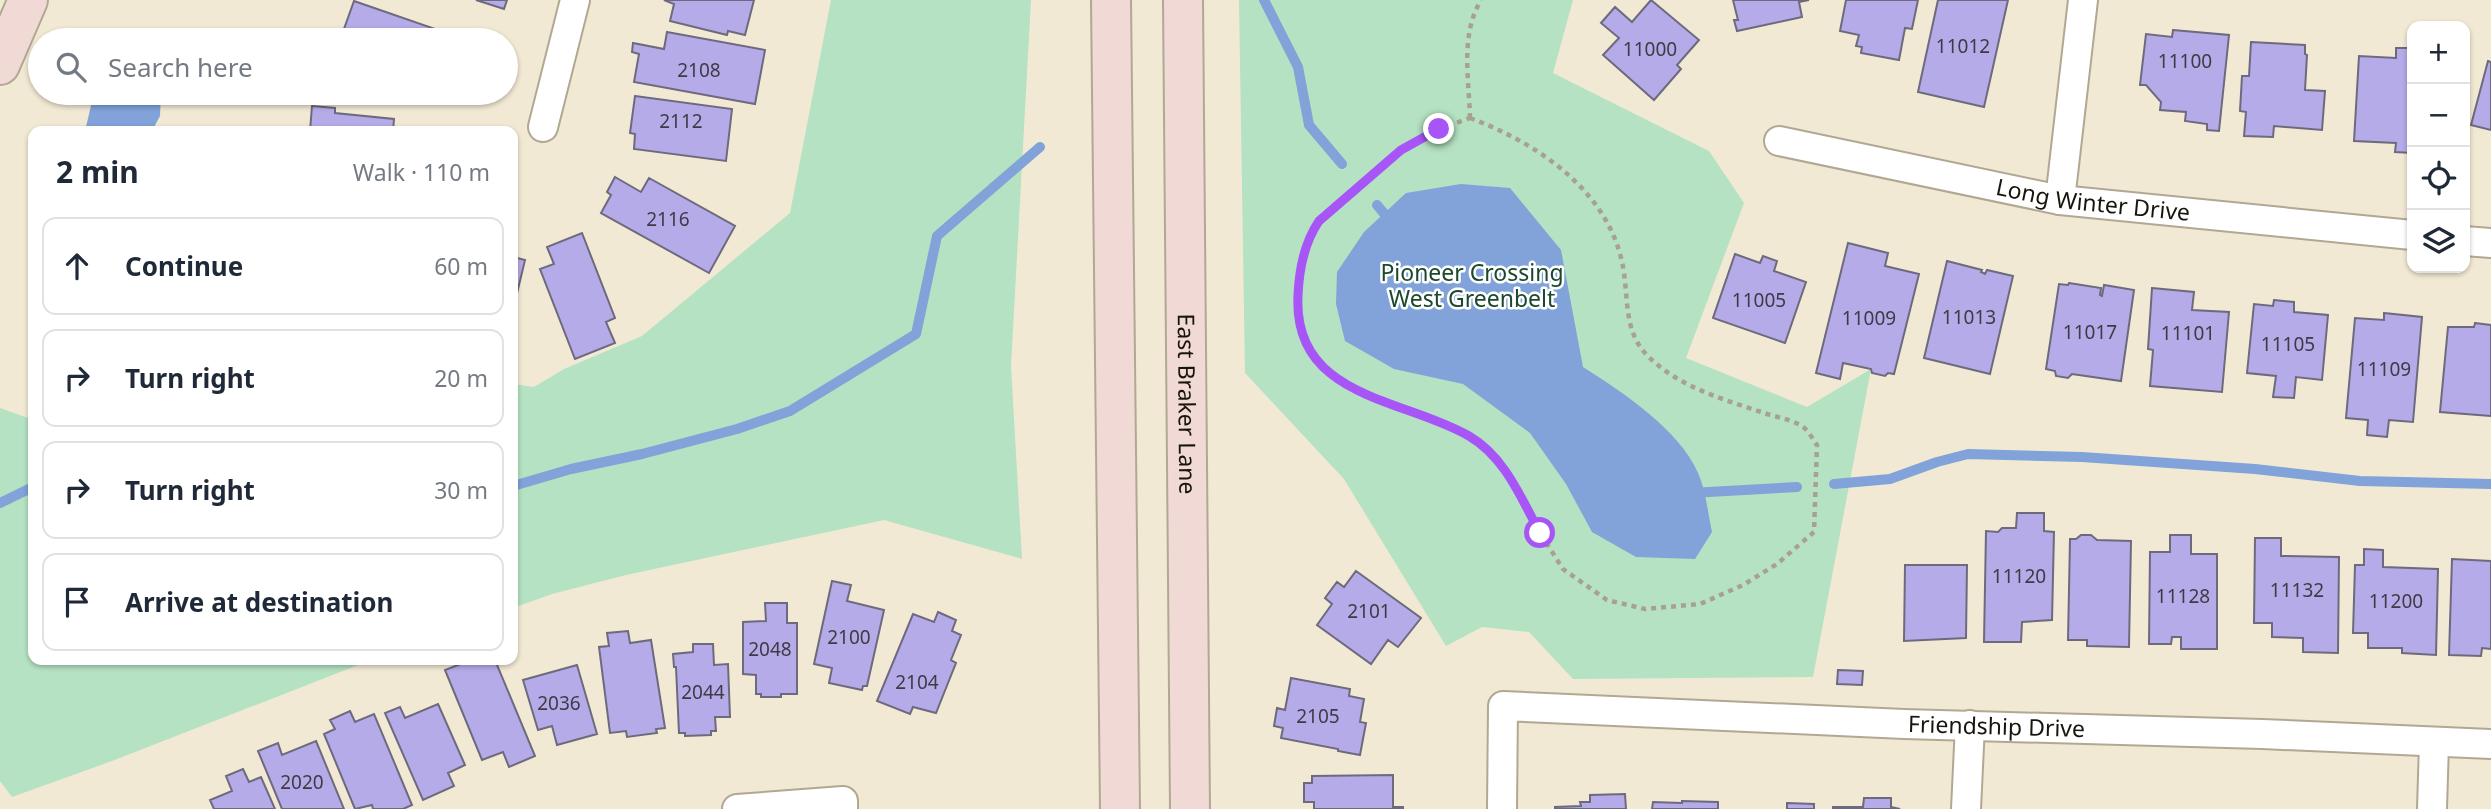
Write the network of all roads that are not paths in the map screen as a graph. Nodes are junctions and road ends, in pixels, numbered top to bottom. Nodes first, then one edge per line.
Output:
1 (28, 0) edge
2 (575, 0) edge
3 (1111, 0) edge
4 (1183, 0) edge
5 (2083, 0) edge
6 (0, 65) edge
7 (543, 127) dead end
8 (1779, 141) dead end
9 (2060, 201) junction
10 (2407, 235) edge
11 (2470, 241) edge
12 (2491, 243) edge
13 (1970, 725) junction
14 (2434, 743) junction
15 (2491, 744) edge
16 (737, 809) edge
17 (843, 809) edge
18 (1120, 809) edge
19 (1190, 809) edge
20 (1502, 809) edge
21 (1966, 809) edge
22 (2432, 809) edge

1 - 6 street
2 - 7 street
3 - 18 street
4 - 19 street, East Braker Lane
5 - 9 street
8 - 9 street, Long Winter Drive
9 - 10 street, Long Winter Drive
11 - 12 street
13 - 14 street, Friendship Drive
13 - 20 street, Friendship Drive
13 - 21 street
14 - 15 street, Friendship Drive
14 - 22 street
16 - 17 street

